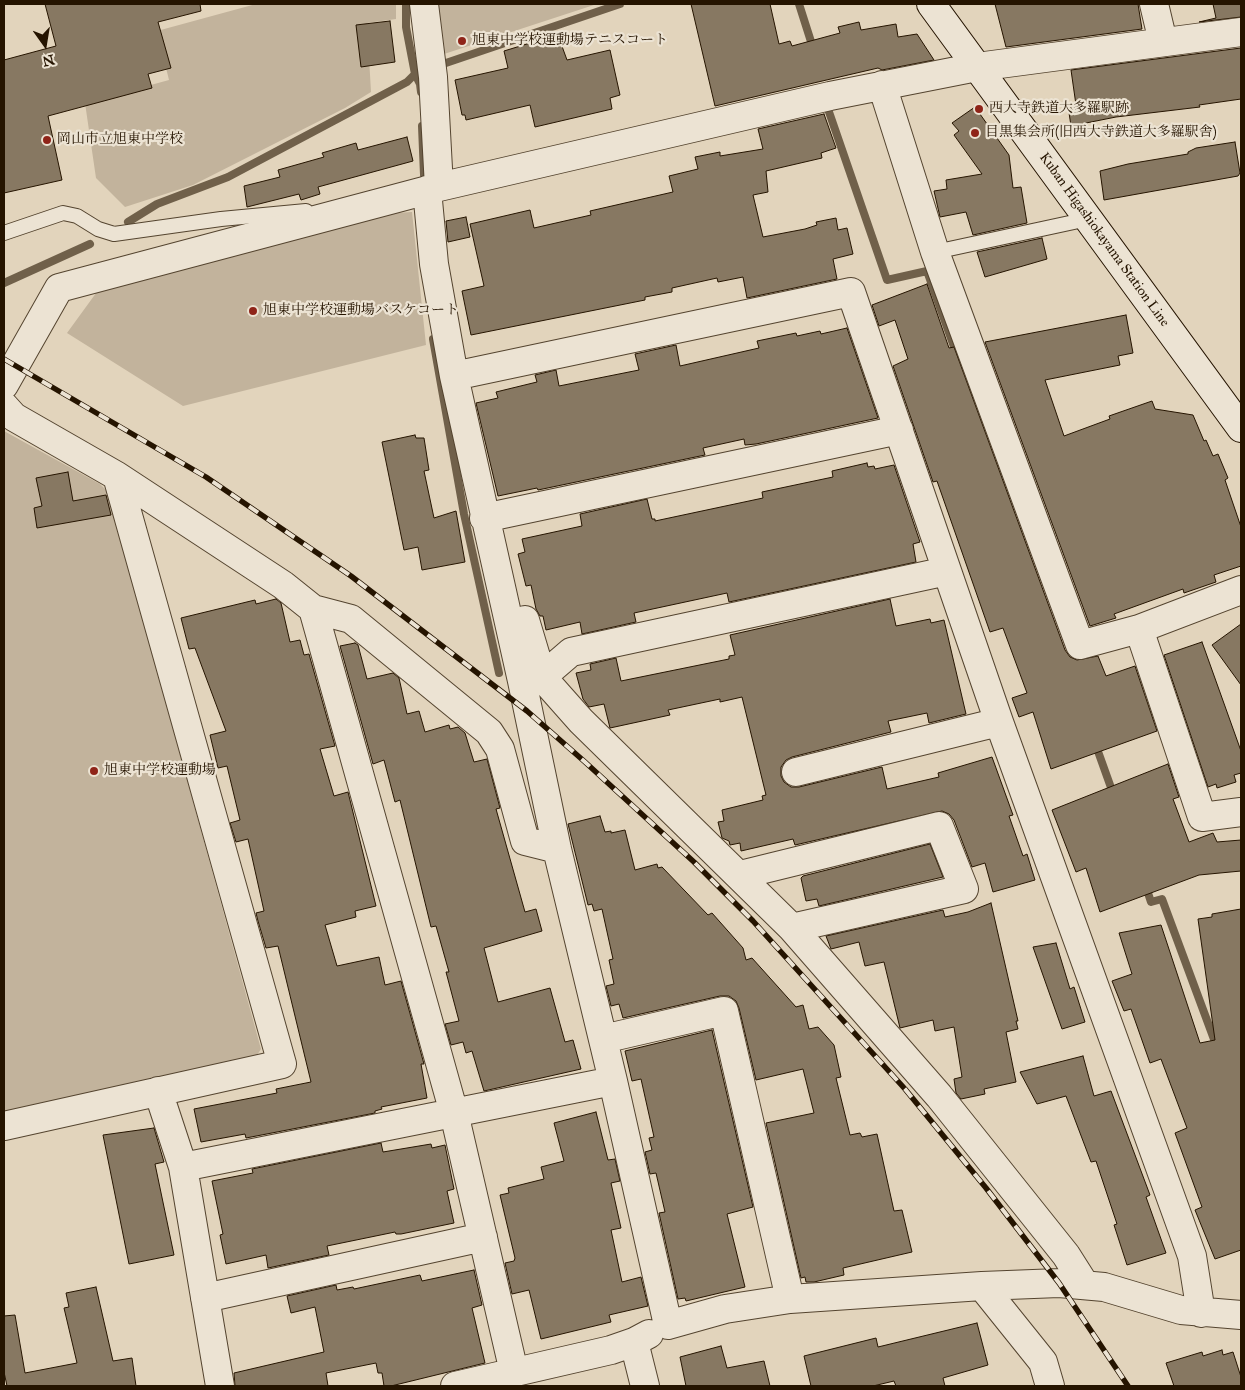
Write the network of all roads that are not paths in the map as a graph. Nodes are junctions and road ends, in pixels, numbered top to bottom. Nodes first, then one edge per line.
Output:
1 (424, 4) edge
2 (931, 4) edge
3 (1154, 4) edge
4 (1241, 32) edge
5 (1163, 42) junction
6 (977, 67) junction
7 (882, 85) junction
8 (433, 189) junction
9 (374, 204) junction
10 (1088, 219) junction
11 (4, 233) edge
12 (935, 252) junction
13 (454, 376) junction
14 (4, 385) edge
15 (4, 406) edge
16 (1241, 428) edge
17 (899, 430) junction
18 (117, 476) junction
19 (484, 518) junction
20 (492, 555) junction
21 (947, 570) junction
22 (1241, 590) edge
23 (312, 609) junction
24 (1139, 629) junction
25 (542, 677) junction
26 (998, 722) junction
27 (796, 772) dead end
28 (1241, 812) edge
29 (556, 849) junction
30 (740, 875) junction
31 (792, 928) junction
32 (603, 1039) junction
33 (613, 1081) junction
34 (158, 1091) junction
35 (454, 1113) junction
36 (4, 1126) edge
37 (184, 1167) junction
38 (483, 1237) junction
39 (1085, 1285) junction
40 (982, 1286) junction
41 (205, 1298) junction
42 (790, 1299) junction
43 (1201, 1313) junction
44 (1241, 1315) edge
45 (668, 1325) junction
46 (634, 1342) junction
47 (514, 1372) junction
48 (220, 1386) edge
49 (455, 1386) edge
50 (645, 1386) edge
51 (1050, 1386) edge

1 - 8 street
2 - 6 street, Kuban Higashiokayama Station Line
3 - 5 street
4 - 5 street
5 - 6 street
6 - 7 street
6 - 10 street, Kuban Higashiokayama Station Line
7 - 8 street
7 - 12 street
8 - 9 street
8 - 13 street
9 - 11 lane
9 - 14 street
10 - 12 lane
10 - 16 street, Kuban Higashiokayama Station Line
12 - 24 street
13 - 17 street
13 - 19 street
15 - 18 street
17 - 19 street
17 - 21 street
18 - 23 street
18 - 34 street
19 - 20 street
20 - 25 street
20 - 29 street
21 - 25 street
21 - 26 street
22 - 24 street
23 - 29 street
23 - 35 street
24 - 28 street
25 - 30 street
26 - 27 street
26 - 43 street
29 - 32 street
30 - 31 street
30 - 31 street
31 - 39 street
32 - 33 street
32 - 42 street
33 - 35 street
33 - 45 street
34 - 36 street
34 - 37 street
35 - 37 street
35 - 38 street
37 - 41 street
38 - 41 street
38 - 47 street
39 - 40 street
39 - 43 street
40 - 42 street
40 - 51 street
41 - 48 street
42 - 45 street
43 - 44 street
45 - 46 street
46 - 47 street
46 - 50 street
47 - 49 street

